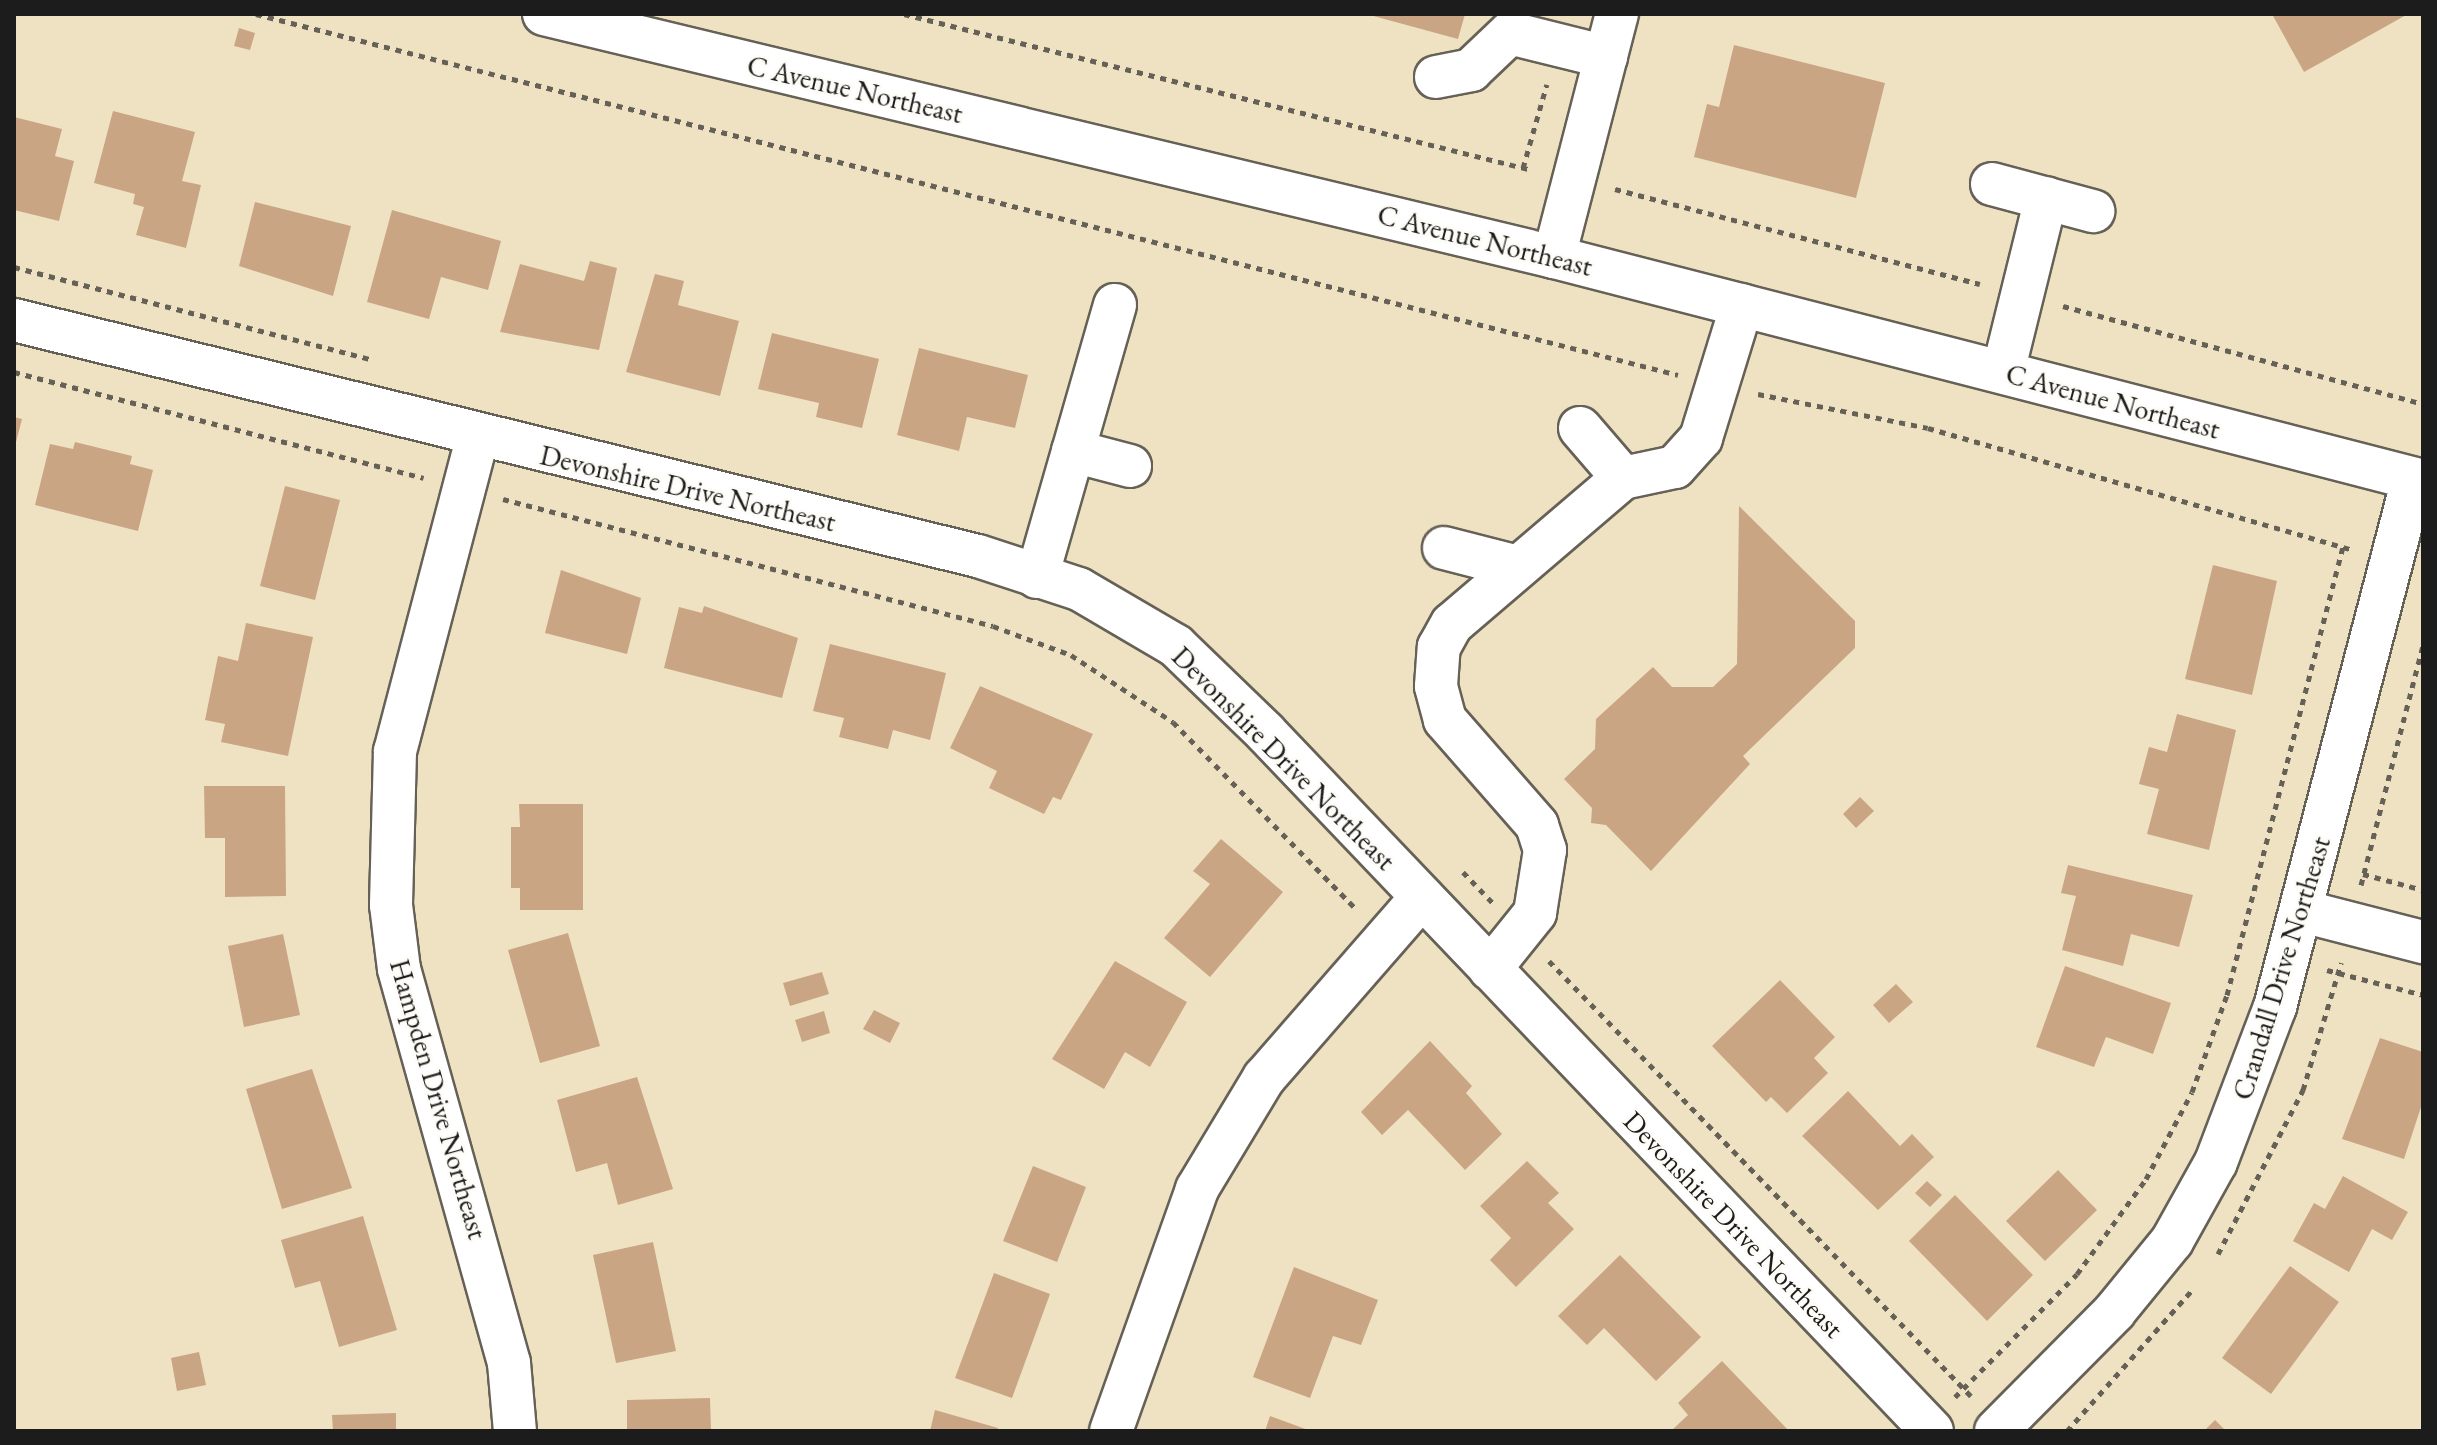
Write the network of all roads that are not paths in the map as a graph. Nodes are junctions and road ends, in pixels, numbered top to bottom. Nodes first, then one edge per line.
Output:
1 (544, 14) edge
2 (1617, 14) edge
3 (1606, 57) junction
4 (1436, 77) dead end
5 (1992, 184) dead end
6 (2046, 198) junction
7 (2093, 211) dead end
8 (1554, 257) junction
9 (1115, 305) dead end
10 (1742, 305) junction
11 (14, 320) edge
12 (2003, 372) junction
13 (1580, 428) dead end
14 (477, 439) junction
15 (1073, 451) junction
16 (1130, 466) dead end
17 (1623, 478) junction
18 (2418, 480) edge
19 (1444, 548) dead end
20 (1518, 567) junction
21 (1037, 577) junction
22 (1422, 897) junction
23 (2302, 911) junction
24 (2423, 942) edge
25 (1490, 969) junction
26 (1940, 1417) edge
27 (1987, 1417) edge
28 (515, 1431) edge
29 (1111, 1431) edge

1 - 8 street, C Avenue Northeast
2 - 3 street
3 - 4 street
3 - 8 street
5 - 6 street
6 - 7 street
6 - 12 street
8 - 10 street, C Avenue Northeast
9 - 15 street
10 - 12 street, C Avenue Northeast
10 - 17 street
11 - 14 street, Devonshire Drive Northeast
12 - 18 street, C Avenue Northeast
13 - 17 street
14 - 21 street, Devonshire Drive Northeast
14 - 28 street, Hampden Drive Northeast
15 - 16 street
15 - 21 street
17 - 20 street
18 - 23 street, Crandall Drive Northeast
19 - 20 street
20 - 25 street
21 - 22 street, Devonshire Drive Northeast
22 - 25 street, Devonshire Drive Northeast
22 - 29 street
23 - 24 street
23 - 27 street, Crandall Drive Northeast
25 - 26 street, Devonshire Drive Northeast

